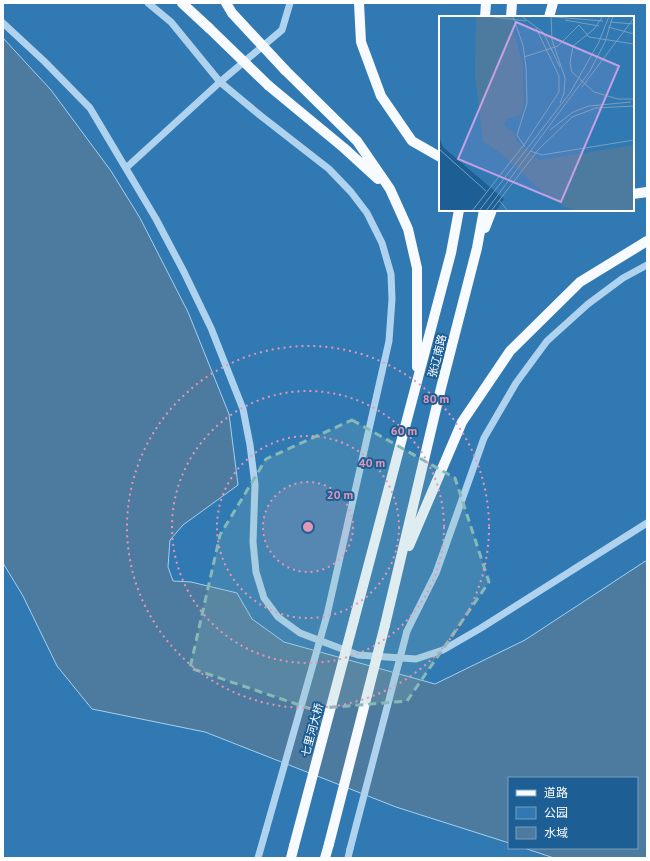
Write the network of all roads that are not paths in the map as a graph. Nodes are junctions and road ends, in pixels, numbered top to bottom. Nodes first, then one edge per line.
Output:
1 (148, 3) edge
2 (182, 3) edge
3 (226, 3) edge
4 (290, 3) edge
5 (359, 3) edge
6 (486, 3) edge
7 (512, 3) edge
8 (553, 3) edge
9 (485, 16) edge
10 (511, 16) edge
11 (549, 16) edge
12 (3, 23) edge
13 (220, 82) junction
14 (439, 156) edge
15 (126, 168) junction
16 (390, 189) junction
17 (647, 192) edge
18 (634, 194) edge
19 (459, 211) edge
20 (484, 211) edge
21 (492, 211) edge
22 (647, 241) edge
23 (477, 248) junction
24 (647, 265) edge
25 (417, 383) junction
26 (647, 523) edge
27 (398, 572) junction
28 (354, 620) joint
29 (258, 858) edge
30 (291, 858) edge
31 (325, 858) edge
32 (348, 858) edge

1 - 13 street
2 - 16 main road, bridge
3 - 16 main road, bridge
4 - 13 street
5 - 14 main road
6 - 9 main road
7 - 10 main road
8 - 11 main road
12 - 15 street
13 - 15 street
13 - 29 street, bridge
15 - 26 street
16 - 25 main road
17 - 18 main road
19 - 25 main road, 张辽南路
20 - 23 main road, 张辽南路
21 - 23 main road
22 - 27 main road
23 - 27 main road, 张辽南路
24 - 32 street, bridge
25 - 28 main road, 张辽南路
27 - 31 main road, 张辽南路, bridge
28 - 30 main road, 七里河大桥, bridge

